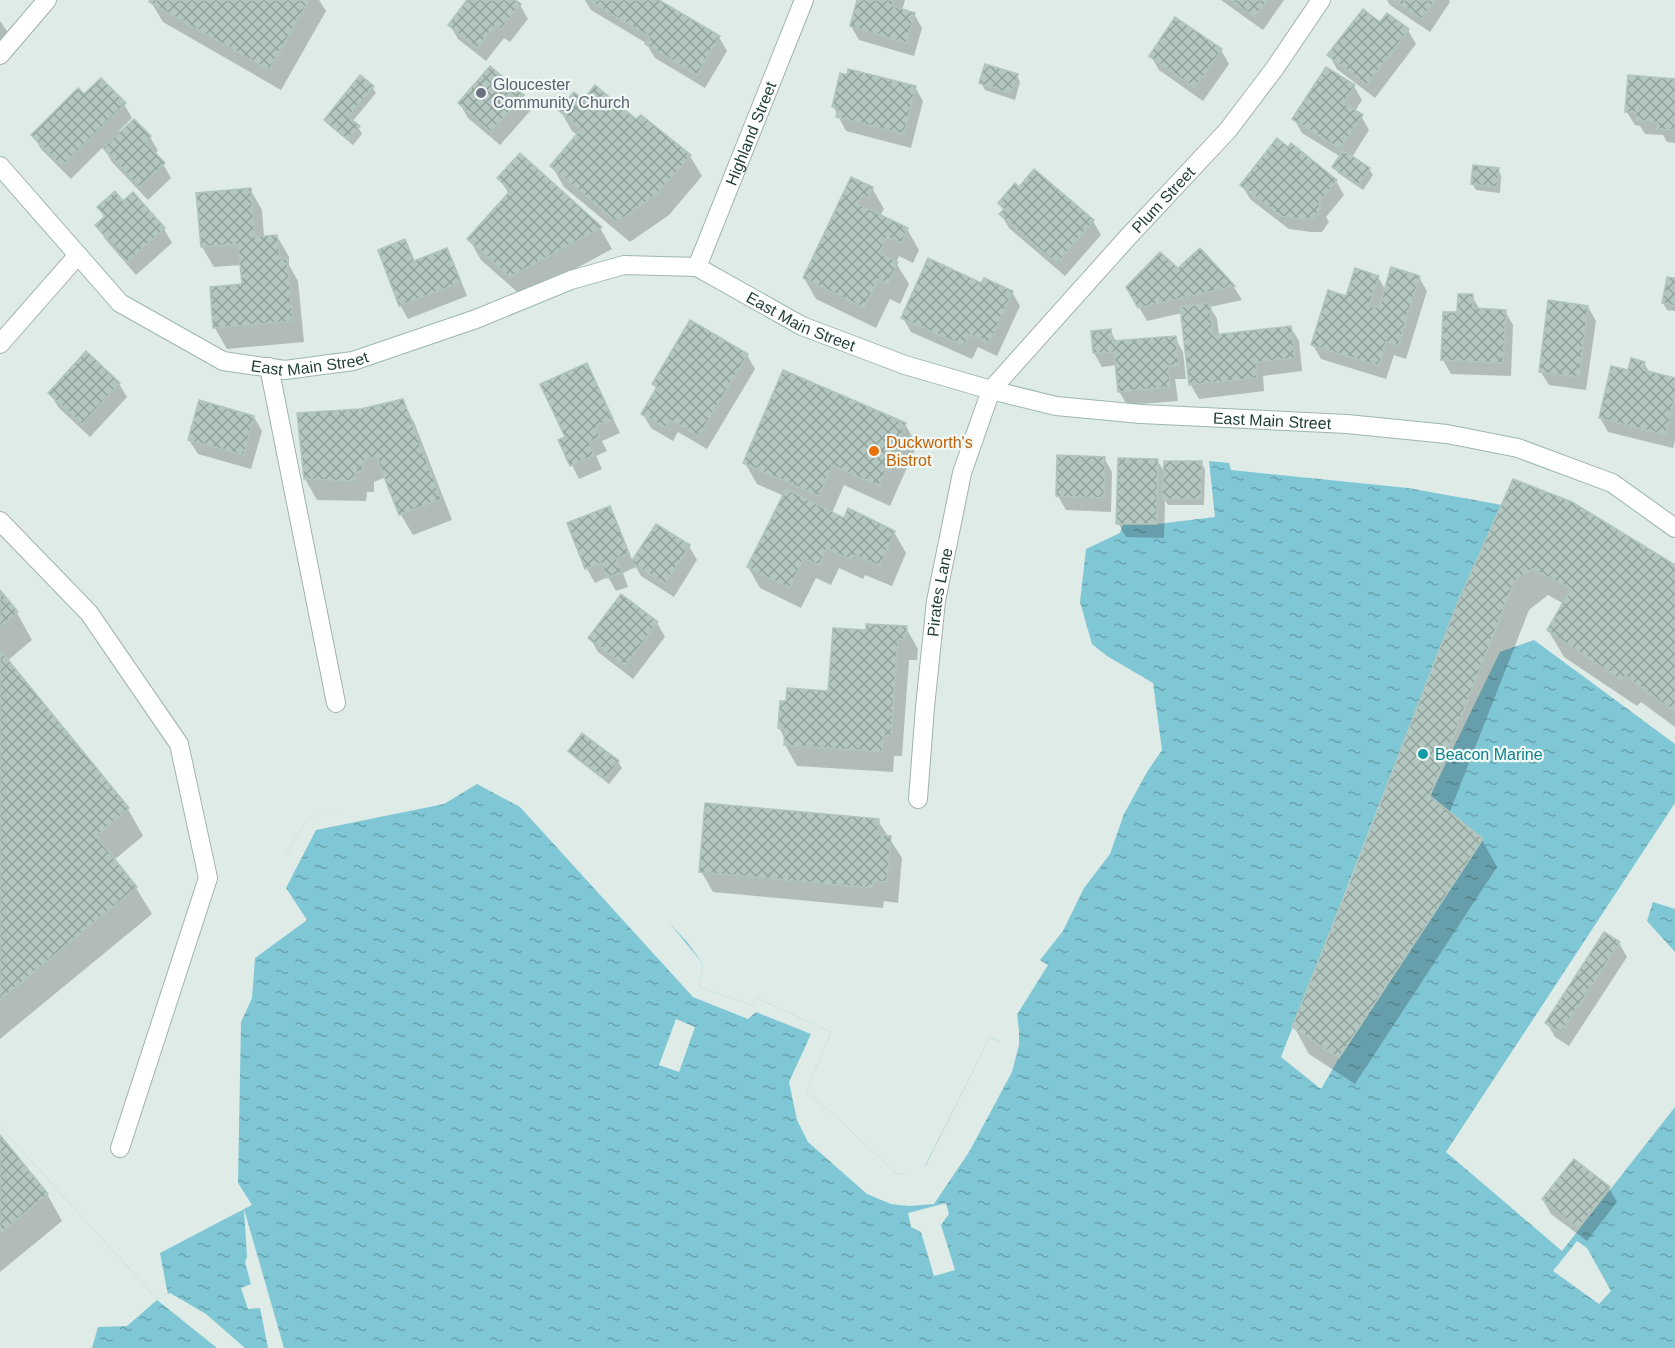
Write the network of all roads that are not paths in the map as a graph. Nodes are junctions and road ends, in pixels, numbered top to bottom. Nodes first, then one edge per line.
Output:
1 (47, 0) edge
2 (804, 0) edge
3 (1321, 0) edge
4 (0, 55) edge
5 (0, 166) edge
6 (78, 255) junction
7 (697, 267) junction
8 (0, 344) edge
9 (269, 367) junction
10 (991, 390) junction
11 (0, 521) edge
12 (1675, 528) edge
13 (336, 703) dead end
14 (918, 799) dead end
15 (120, 1148) dead end

1 - 4 main road
2 - 7 main road, Highland Street
3 - 10 main road, Plum Street
5 - 6 main road, East Main Street
6 - 8 main road
6 - 9 main road, East Main Street
7 - 9 main road, East Main Street
7 - 10 main road, East Main Street
9 - 13 main road
10 - 12 main road, East Main Street
10 - 14 main road, Pirates Lane
11 - 15 main road

